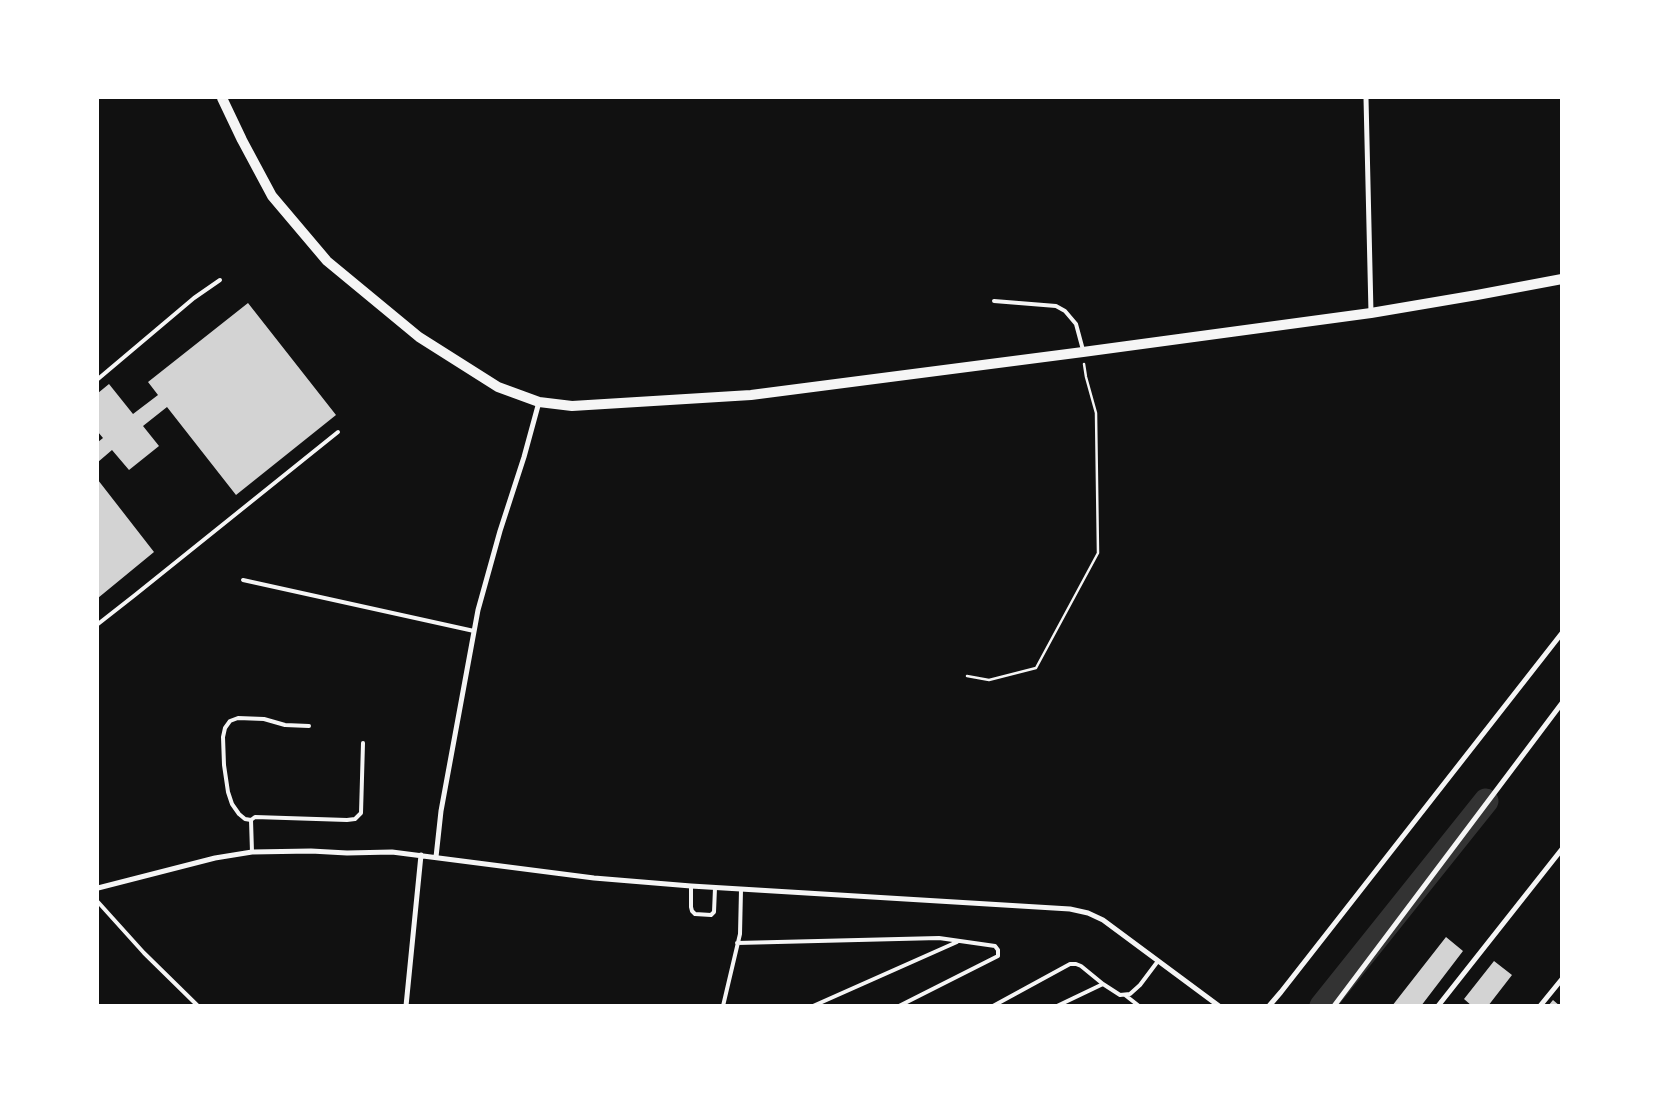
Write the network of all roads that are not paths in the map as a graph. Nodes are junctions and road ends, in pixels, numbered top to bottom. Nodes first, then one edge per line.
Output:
1 (222, 98) edge
2 (1366, 98) edge
3 (1562, 278) edge
4 (220, 280) dead end
5 (994, 301) dead end
6 (1371, 312) junction
7 (1083, 352) junction
8 (98, 379) edge
9 (539, 402) junction
10 (338, 432) dead end
11 (244, 580) dead end
12 (98, 624) edge
13 (474, 631) junction
14 (1562, 633) edge
15 (1562, 703) edge
16 (309, 726) dead end
17 (363, 743) dead end
18 (251, 820) junction
19 (1562, 849) edge
20 (252, 852) junction
21 (421, 855) junction
22 (436, 858) junction
23 (691, 886) junction
24 (98, 888) edge
25 (715, 888) junction
26 (741, 890) junction
27 (98, 902) edge
28 (959, 941) junction
29 (737, 943) junction
30 (1158, 961) junction
31 (1562, 979) edge
32 (1103, 984) junction
33 (1559, 986) edge
34 (1124, 995) junction
35 (198, 1006) edge
36 (406, 1006) edge
37 (723, 1006) edge
38 (813, 1006) edge
39 (899, 1006) edge
40 (992, 1006) edge
41 (1057, 1006) edge
42 (1139, 1006) edge
43 (1220, 1006) edge
44 (1268, 1006) edge
45 (1334, 1006) edge
46 (1438, 1006) edge
47 (1540, 1006) edge

1 - 9 main road
2 - 6 street
3 - 6 main road
4 - 8 lane
5 - 7 lane
6 - 7 main road
7 - 9 main road
9 - 13 street
10 - 12 lane
11 - 13 lane
13 - 22 street
14 - 44 street
15 - 45 street
16 - 18 lane
17 - 18 lane
18 - 20 lane
19 - 46 street
20 - 21 street
20 - 24 street
21 - 22 street
21 - 36 street
22 - 23 street
23 - 25 street
23 - 25 lane
25 - 26 street
26 - 29 lane
26 - 30 street
27 - 35 lane
28 - 29 lane
28 - 38 lane
28 - 39 lane
29 - 37 lane
30 - 34 lane
30 - 43 street
31 - 33 street
32 - 34 lane
32 - 40 lane
32 - 41 lane
33 - 47 street
34 - 42 lane

